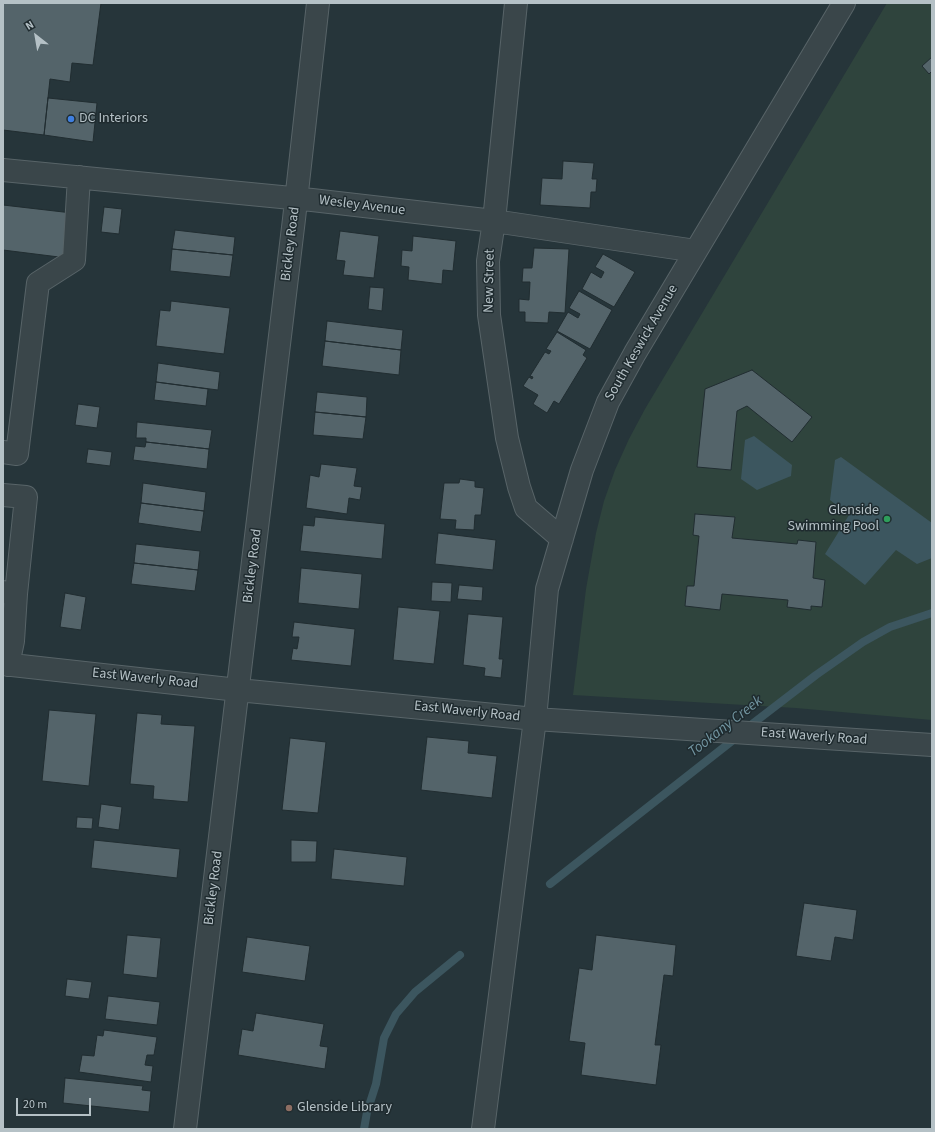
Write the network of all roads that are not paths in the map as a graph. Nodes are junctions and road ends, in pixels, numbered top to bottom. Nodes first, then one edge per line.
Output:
1 (318, 3) edge
2 (516, 3) edge
3 (844, 3) edge
4 (3, 170) edge
5 (79, 177) junction
6 (296, 198) junction
7 (494, 221) junction
8 (696, 251) junction
9 (3, 452) edge
10 (3, 495) edge
11 (562, 539) junction
12 (9, 593) edge
13 (5, 664) edge
14 (238, 690) junction
15 (535, 719) junction
16 (932, 745) edge
17 (185, 1129) edge
18 (483, 1129) edge

1 - 6 street, Bickley Road
2 - 7 street, New Street
3 - 8 street, South Keswick Avenue
4 - 5 street, Wesley Avenue
5 - 6 street, Wesley Avenue
5 - 9 street
6 - 7 street, Wesley Avenue
6 - 14 street, Bickley Road
7 - 8 street, Wesley Avenue
7 - 11 street, New Street
8 - 11 street, South Keswick Avenue
10 - 12 street
11 - 15 street, South Keswick Avenue
12 - 13 street
13 - 14 street, East Waverly Road
14 - 15 street, East Waverly Road
14 - 17 street, Bickley Road
15 - 16 street, East Waverly Road
15 - 18 street, South Keswick Avenue

